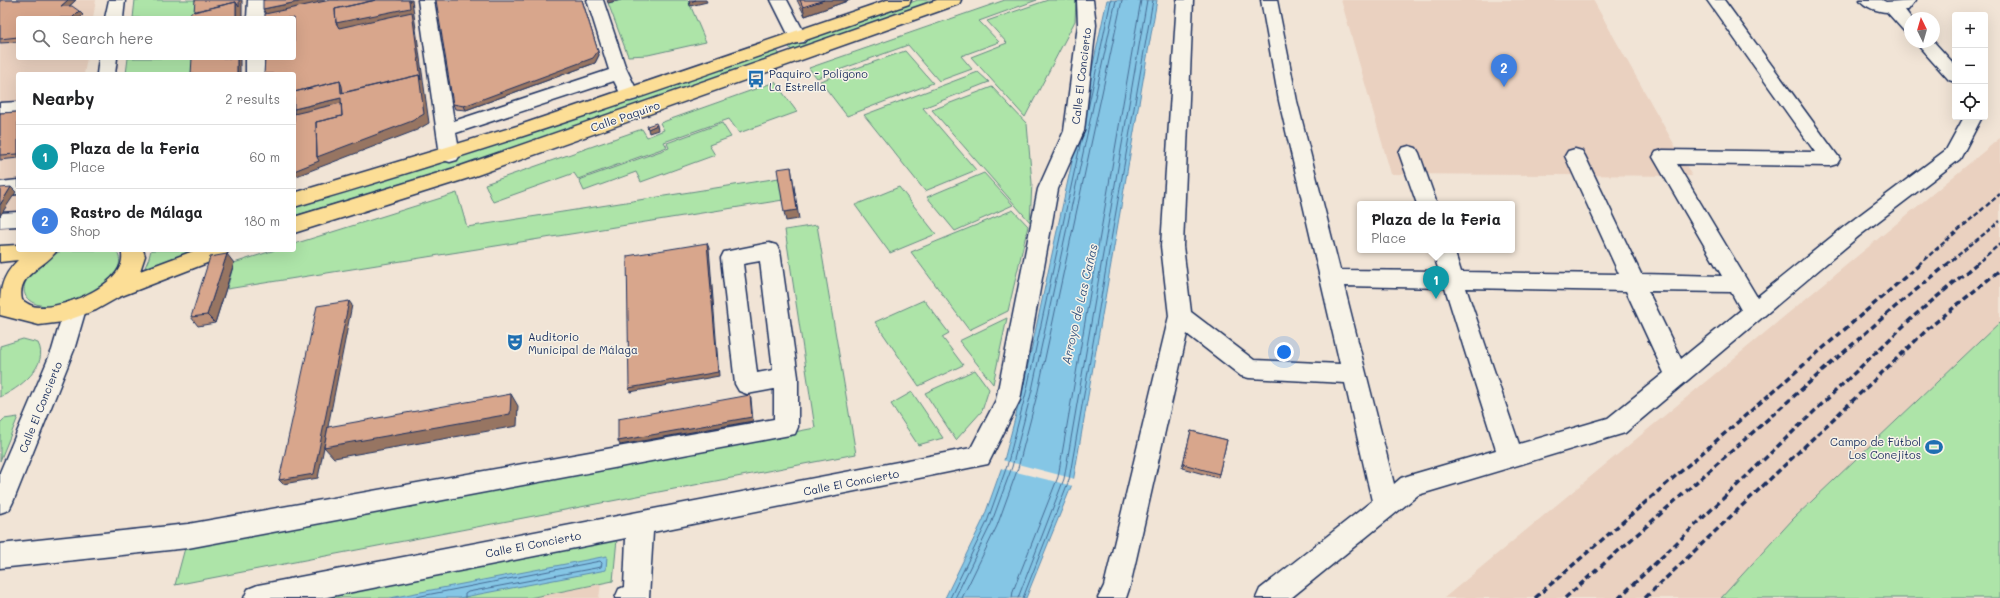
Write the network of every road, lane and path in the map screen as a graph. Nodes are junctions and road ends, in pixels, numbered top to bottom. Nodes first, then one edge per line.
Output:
1 (117, 0) edge
2 (256, 0) edge
3 (426, 0) edge
4 (595, 0) edge
5 (779, 0) edge
6 (903, 0) edge
7 (953, 0) edge
8 (1085, 0) edge
9 (1185, 0) edge
10 (1269, 0) edge
11 (1715, 0) edge
12 (1868, 0) edge
13 (1908, 0) edge
14 (1892, 7) junction
15 (114, 16) edge
16 (256, 16) edge
17 (1904, 20) edge
18 (798, 38) junction
19 (1929, 48) edge
20 (108, 60) edge
21 (255, 60) edge
22 (106, 72) edge
23 (255, 72) edge
24 (619, 72) junction
25 (1952, 73) edge
26 (630, 95) junction
27 (16, 108) edge
28 (0, 110) edge
29 (1970, 120) edge
30 (446, 130) junction
31 (1409, 153) dead end
32 (450, 155) junction
33 (1575, 156) dead end
34 (16, 187) edge
35 (0, 189) edge
36 (296, 199) edge
37 (1426, 201) edge
38 (16, 203) edge
39 (0, 205) edge
40 (16, 218) edge
41 (0, 220) edge
42 (296, 224) edge
43 (22, 252) edge
44 (42, 252) edge
45 (133, 252) edge
46 (213, 252) edge
47 (1444, 253) edge
48 (0, 254) edge
49 (1331, 278) junction
50 (1453, 280) junction
51 (1633, 283) junction
52 (1738, 284) junction
53 (110, 291) junction
54 (0, 306) edge
55 (75, 309) junction
56 (22, 311) junction
57 (1754, 312) junction
58 (1180, 316) junction
59 (1354, 374) junction
60 (1677, 376) junction
61 (786, 377) junction
62 (1511, 457) junction
63 (0, 502) edge
64 (1386, 505) junction
65 (640, 523) junction
66 (0, 556) edge
67 (258, 598) edge
68 (629, 598) edge
69 (1112, 598) edge
70 (1270, 598) edge

1 - 15 street
2 - 16 street
3 - 30 street
4 - 24 street
5 - 18 street
6 - 18 main road, Calle Paquiro
7 - 42 main road, Calle Paquiro
8 - 65 street, Calle El Concierto
9 - 58 street
10 - 49 street
11 - 52 street
12 - 14 street
13 - 14 street
14 - 17 street
18 - 26 main road, Calle Paquiro
19 - 25 street
20 - 22 street
21 - 23 street
24 - 26 street
24 - 30 street
26 - 32 main road, Calle Paquiro
27 - 28 street
29 - 57 street
30 - 32 street
31 - 37 street
32 - 36 main road, Calle Paquiro
33 - 51 street
34 - 35 street
38 - 39 street
40 - 41 street
43 - 48 main road
44 - 56 main road
45 - 53 main road
46 - 53 main road
47 - 50 street
49 - 50 street
49 - 59 street
50 - 51 street
50 - 62 street
51 - 52 street
51 - 60 street
52 - 57 street
53 - 55 main road
54 - 56 main road
55 - 56 main road
55 - 63 street, Calle El Concierto
57 - 60 street
58 - 59 street
58 - 69 street
59 - 64 street
60 - 62 street
61 - 61 street
61 - 66 street
62 - 64 street
64 - 70 street
65 - 67 street, Calle El Concierto
65 - 68 street

